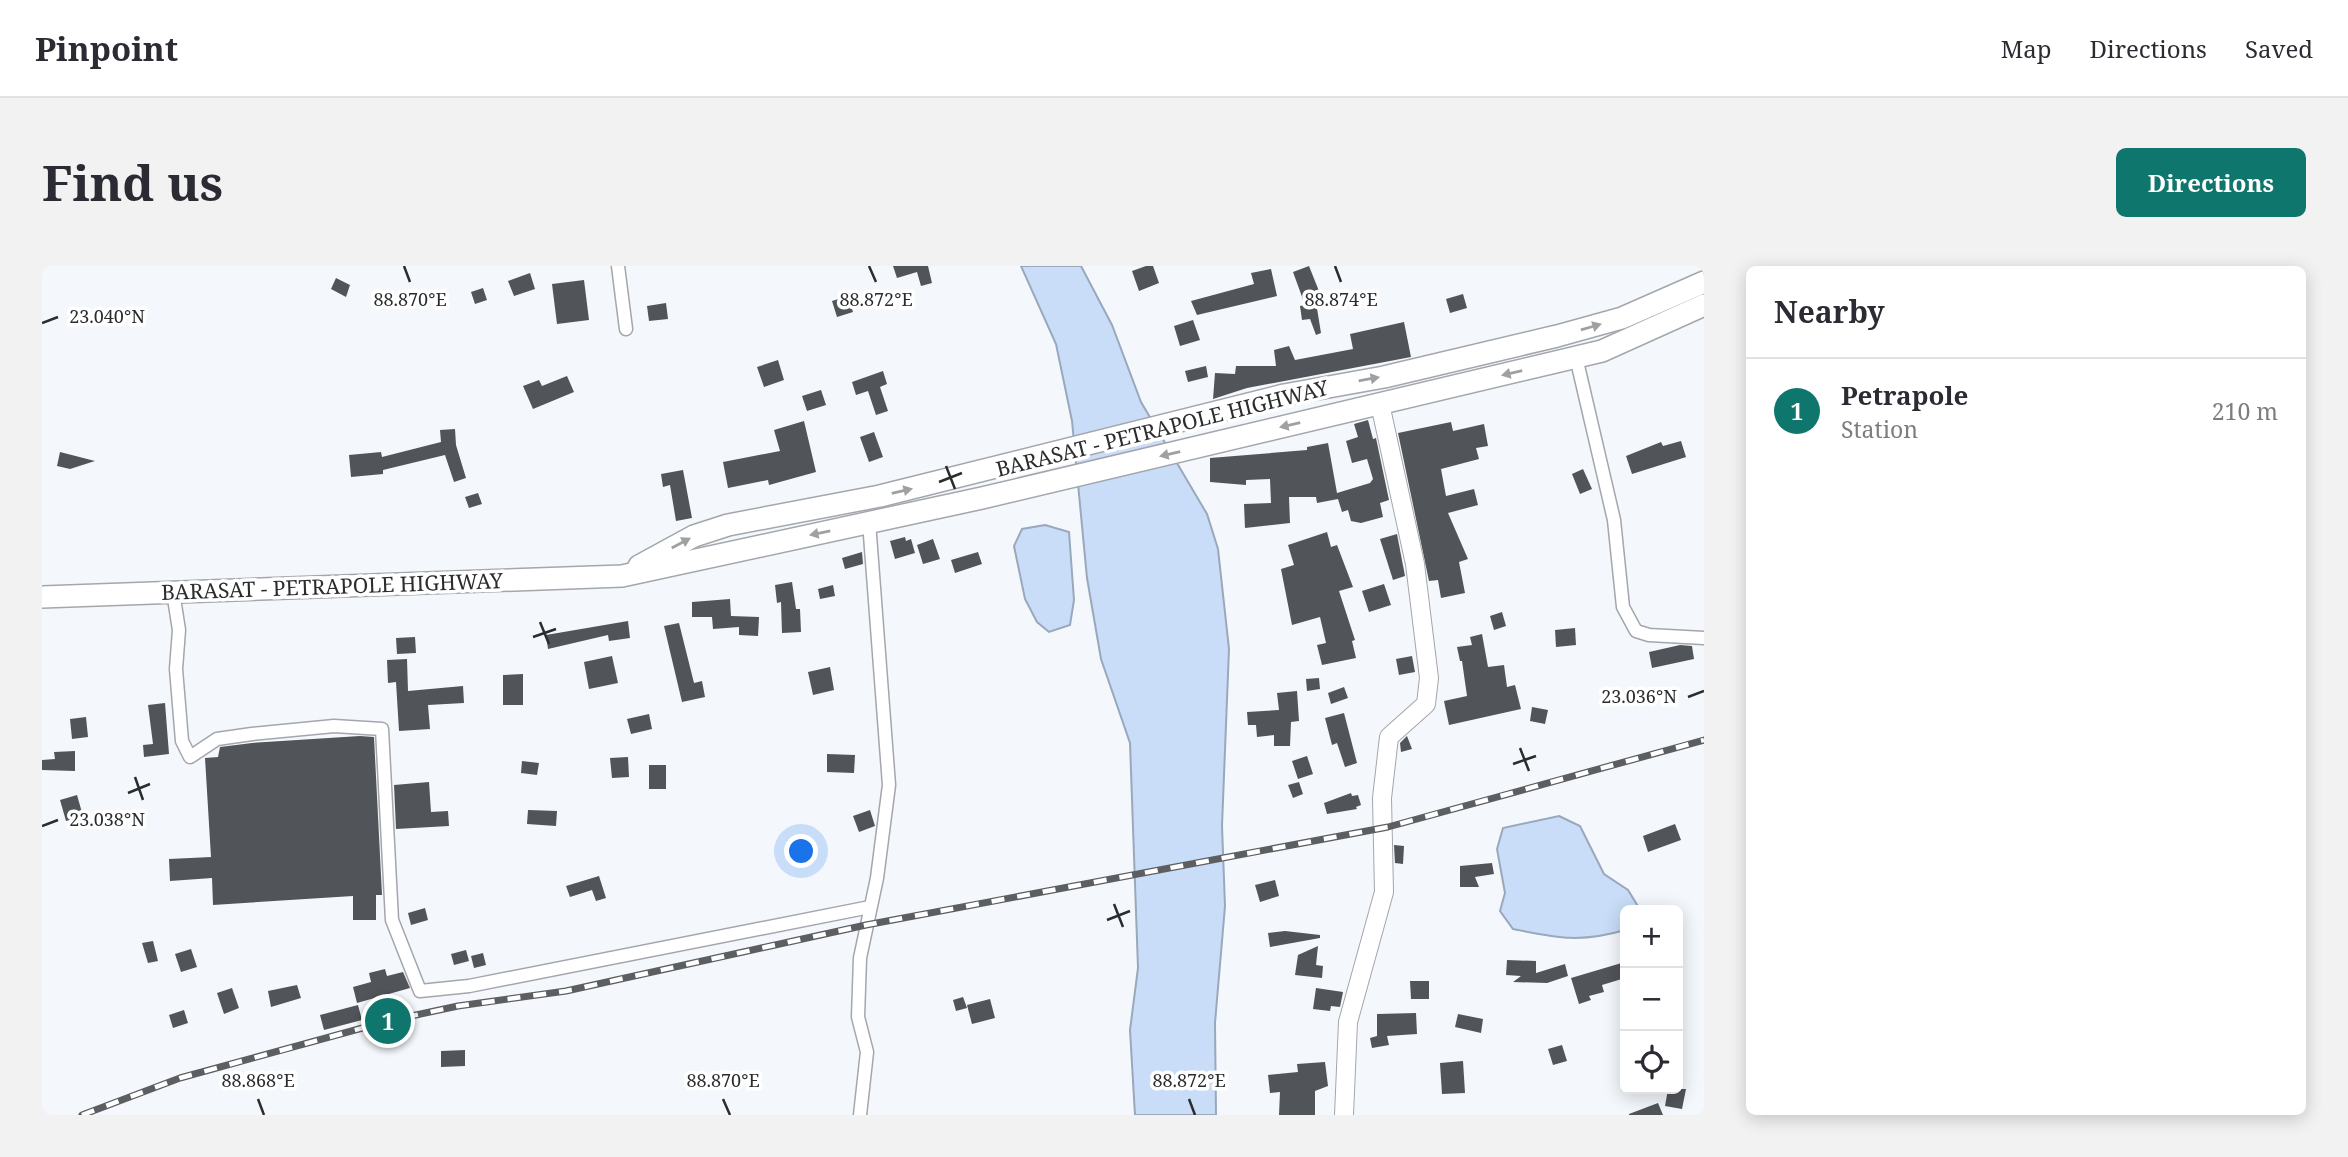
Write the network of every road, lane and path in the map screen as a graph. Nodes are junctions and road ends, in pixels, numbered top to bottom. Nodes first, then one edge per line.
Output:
1 (618, 266) edge
2 (1704, 282) edge
3 (1704, 305) edge
4 (626, 330) dead end
5 (1576, 357) junction
6 (1380, 404) junction
7 (869, 522) junction
8 (622, 576) junction
9 (173, 592) junction
10 (42, 597) edge
11 (1704, 638) edge
12 (870, 907) junction
13 (860, 1115) edge
14 (1344, 1115) edge

1 - 4 street
8 -> 2 highway, BARASAT - PETRAPOLE HIGHWAY
3 - 5 highway, BARASAT - PETRAPOLE HIGHWAY
5 -> 6 highway, BARASAT - PETRAPOLE HIGHWAY
5 - 11 street
6 -> 7 highway, BARASAT - PETRAPOLE HIGHWAY
6 - 14 main road
7 -> 8 highway, BARASAT - PETRAPOLE HIGHWAY
7 - 12 street
8 - 9 highway, BARASAT - PETRAPOLE HIGHWAY
9 - 10 highway, BARASAT - PETRAPOLE HIGHWAY
9 - 12 street
12 - 13 street

